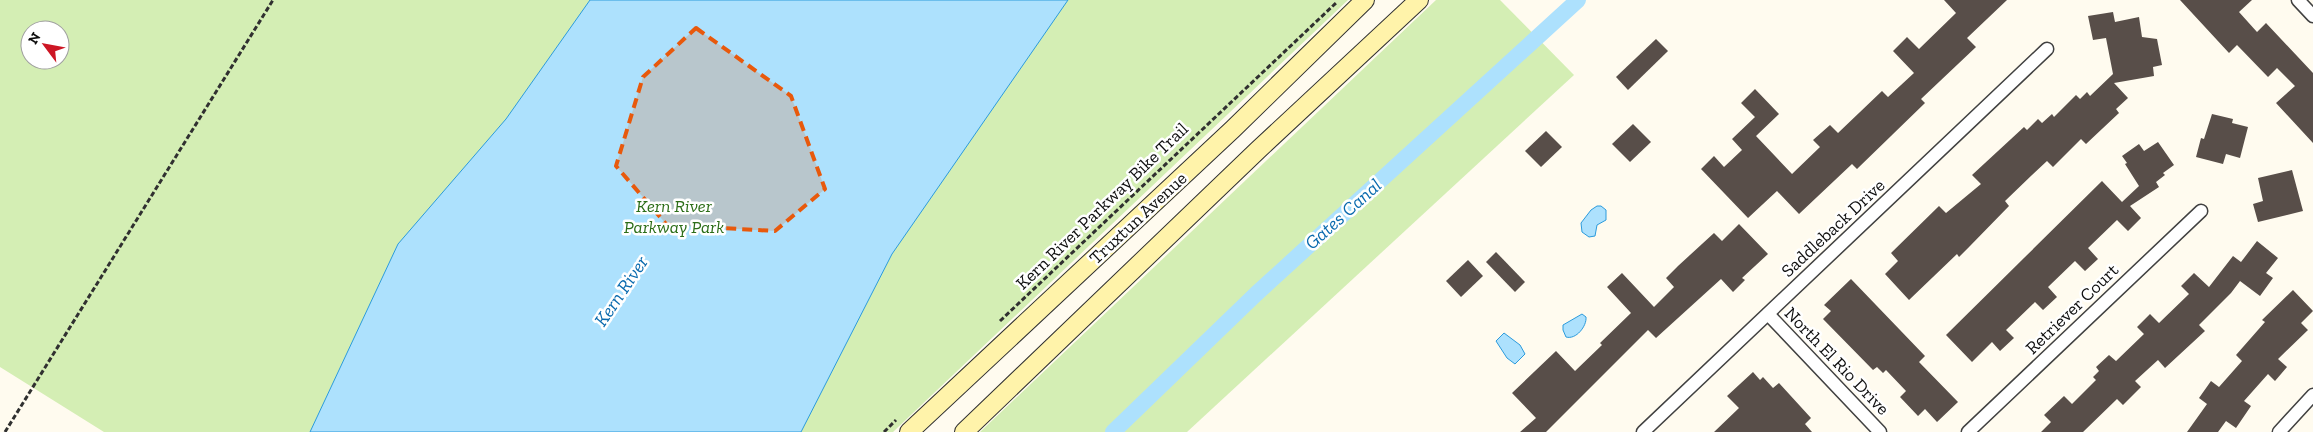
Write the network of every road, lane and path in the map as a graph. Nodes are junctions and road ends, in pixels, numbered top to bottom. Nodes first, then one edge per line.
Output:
1 (273, 0) edge
2 (1339, 0) edge
3 (1365, 0) edge
4 (1419, 0) edge
5 (2298, 0) edge
6 (2313, 16) edge
7 (2047, 49) dead end
8 (2201, 211) dead end
9 (1768, 314) junction
10 (1000, 322) dead end
11 (2313, 395) edge
12 (903, 425) edge
13 (5, 432) edge
14 (884, 432) edge
15 (964, 432) edge
16 (1643, 432) edge
17 (1880, 432) edge
18 (1968, 432) edge
19 (2279, 432) edge

1 - 13 path
2 - 10 path, Kern River Parkway Bike Trail
3 - 12 main road, Truxtun Avenue
4 - 15 main road, Truxtun Avenue
5 - 6 street
7 - 9 street, Saddleback Drive
8 - 18 street, Retriever Court
9 - 16 street, Saddleback Drive
9 - 17 street, North El Rio Drive
11 - 19 street
12 - 14 path

